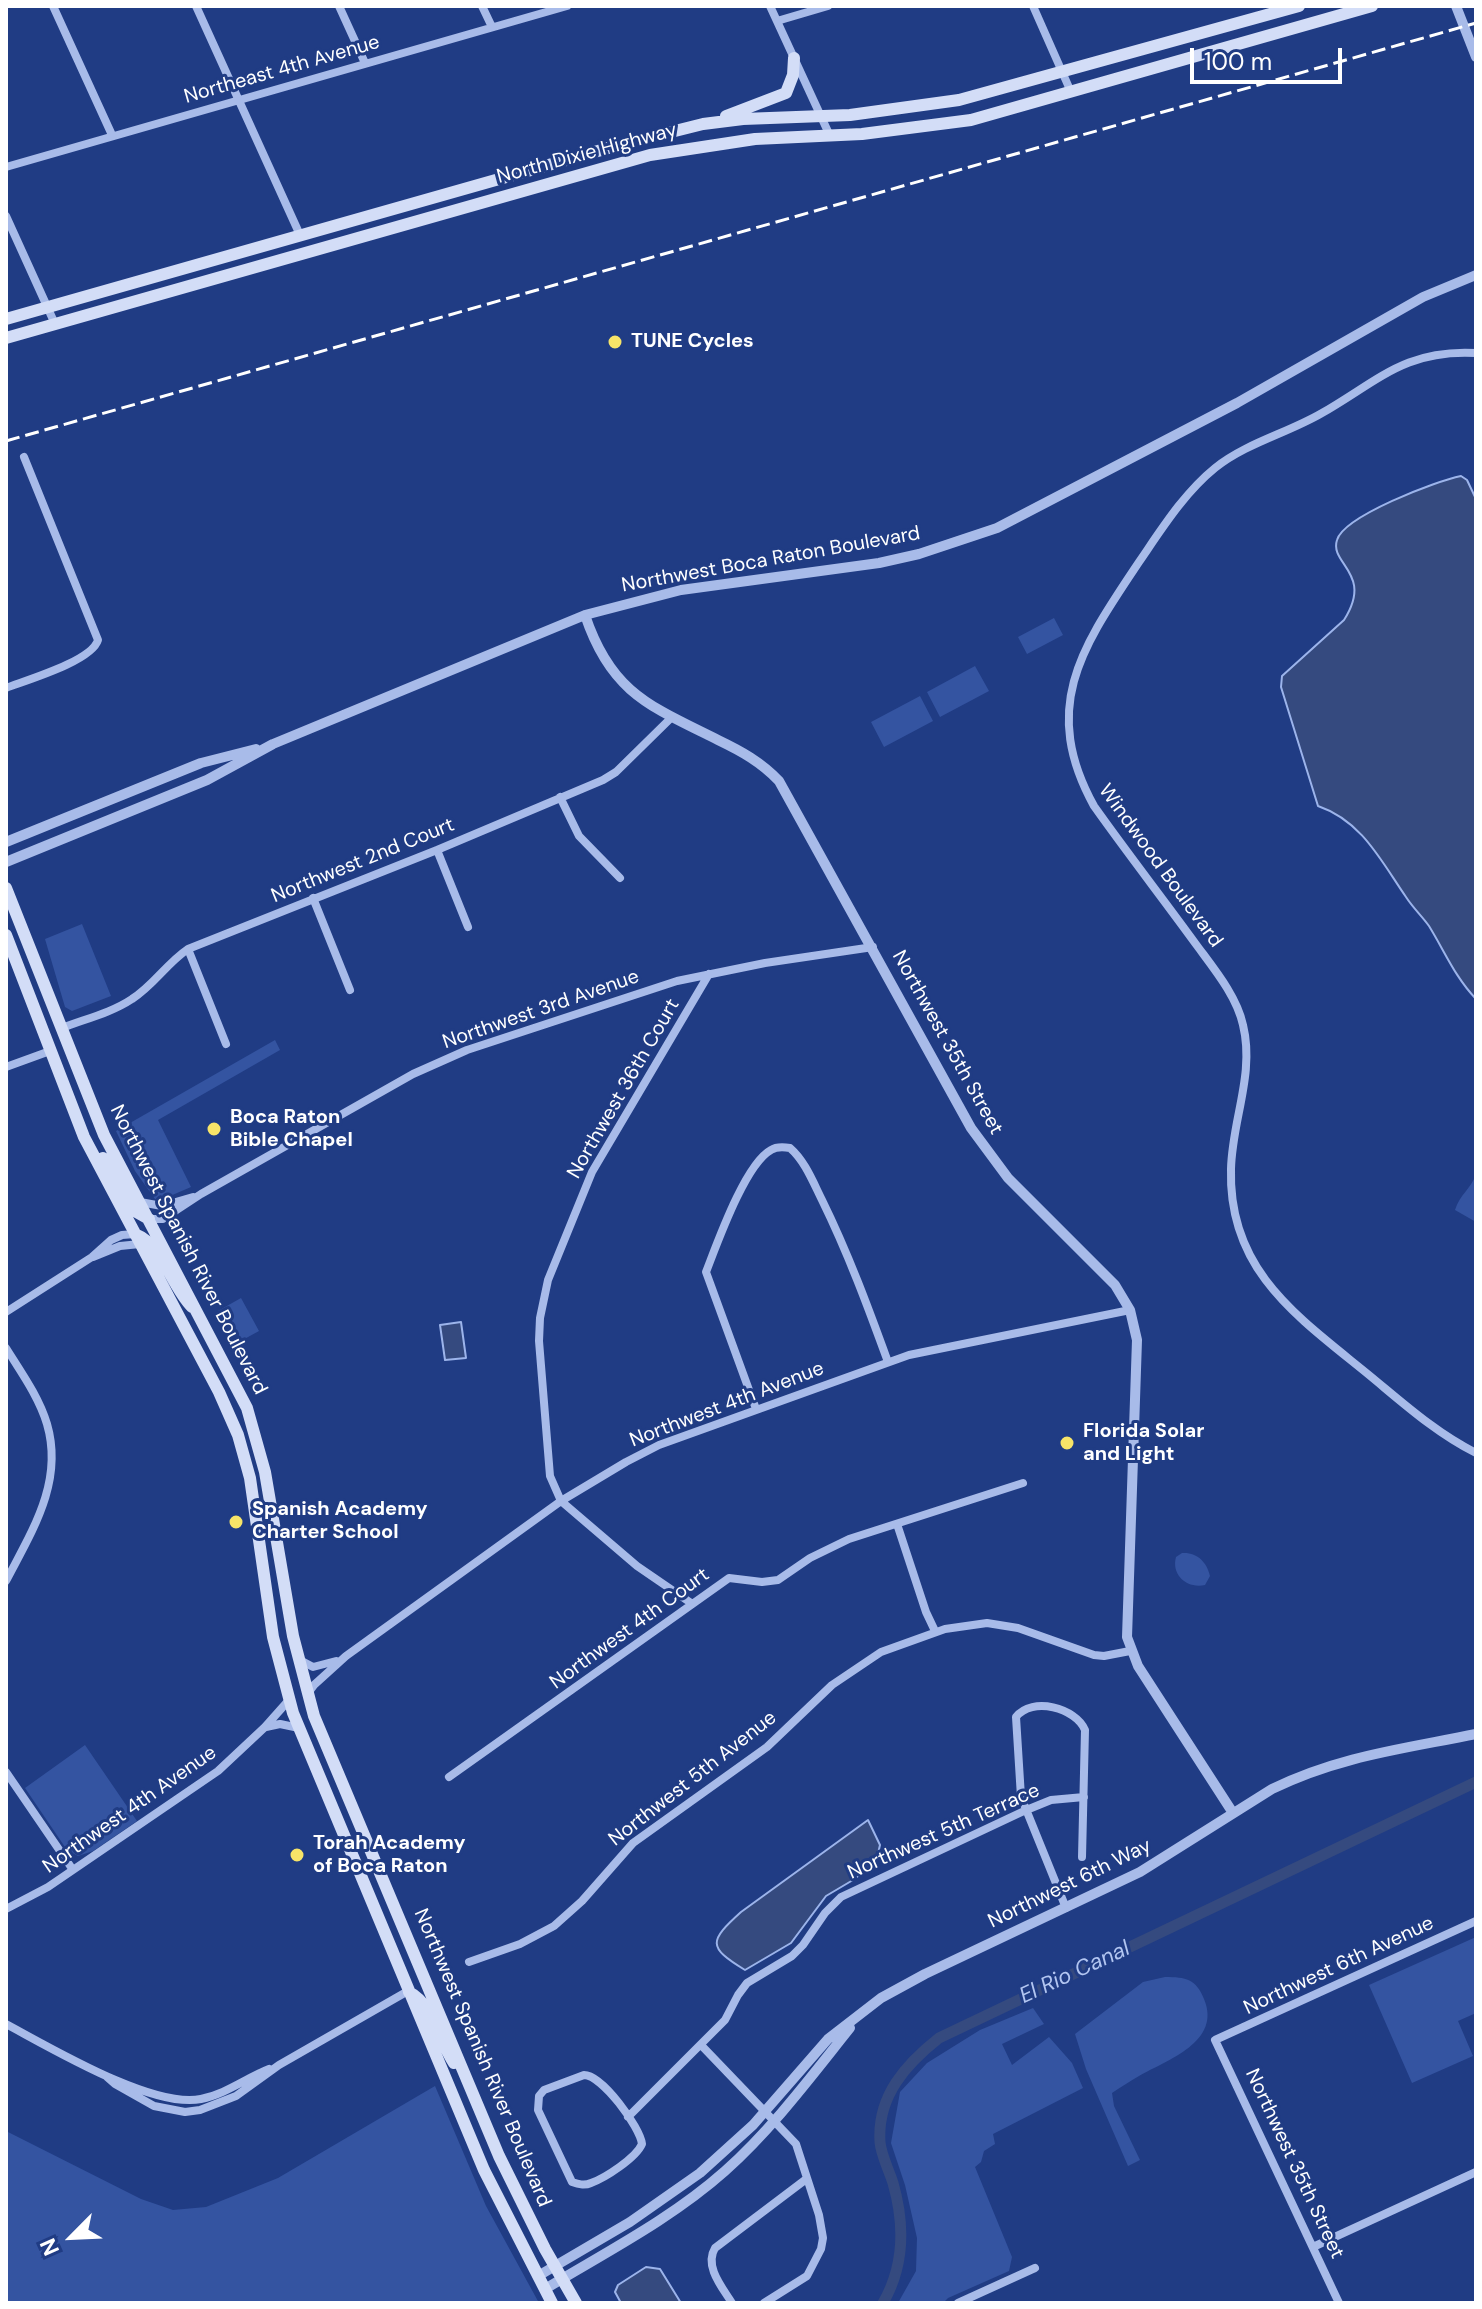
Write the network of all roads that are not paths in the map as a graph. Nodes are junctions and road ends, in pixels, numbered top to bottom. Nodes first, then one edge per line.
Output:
1 (53, 6) edge
2 (196, 6) edge
3 (339, 6) edge
4 (482, 6) edge
5 (567, 6) edge
6 (770, 6) edge
7 (828, 6) edge
8 (1033, 6) edge
9 (1299, 6) edge
10 (1372, 6) edge
11 (1456, 6) edge
12 (777, 21) junction
13 (492, 27) junction
14 (1476, 57) edge
15 (794, 58) junction
16 (365, 63) junction
17 (1062, 72) junction
18 (1071, 92) junction
19 (239, 99) junction
20 (821, 116) junction
21 (703, 124) junction
22 (112, 135) junction
23 (830, 136) junction
24 (6, 167) edge
25 (6, 216) edge
26 (300, 235) junction
27 (1476, 275) edge
28 (48, 307) junction
29 (6, 319) edge
30 (55, 324) junction
31 (6, 338) edge
32 (1476, 353) edge
33 (24, 457) dead end
34 (585, 615) junction
35 (6, 688) edge
36 (672, 717) junction
37 (273, 744) junction
38 (560, 797) junction
39 (6, 842) edge
40 (437, 850) junction
41 (6, 862) edge
42 (620, 878) dead end
43 (6, 888) edge
44 (313, 898) junction
45 (468, 927) dead end
46 (6, 935) edge
47 (873, 947) junction
48 (188, 949) junction
49 (709, 974) junction
50 (350, 990) dead end
51 (62, 1028) junction
52 (226, 1044) dead end
53 (50, 1051) junction
54 (6, 1067) edge
55 (82, 1134) junction
56 (201, 1194) junction
57 (140, 1202) junction
58 (149, 1219) junction
59 (137, 1239) junction
60 (1130, 1310) junction
61 (6, 1312) edge
62 (202, 1318) junction
63 (191, 1339) junction
64 (6, 1348) edge
65 (888, 1362) junction
66 (756, 1409) junction
67 (251, 1419) junction
68 (1476, 1453) edge
69 (1023, 1483) dead end
70 (561, 1501) junction
71 (897, 1524) junction
72 (6, 1557) edge
73 (16, 1562) junction
74 (6, 1581) edge
75 (691, 1603) junction
76 (935, 1631) junction
77 (1130, 1651) junction
78 (298, 1659) junction
79 (341, 1660) junction
80 (307, 1695) junction
81 (289, 1700) junction
82 (265, 1727) junction
83 (299, 1728) junction
84 (1476, 1734) edge
85 (6, 1772) edge
86 (449, 1777) dead end
87 (1084, 1797) junction
88 (1024, 1811) junction
89 (1233, 1813) junction
90 (1082, 1857) dead end
91 (73, 1870) junction
92 (1066, 1908) junction
93 (6, 1909) edge
94 (1476, 1921) edge
95 (469, 1962) dead end
96 (408, 1991) junction
97 (860, 2015) junction
98 (6, 2024) edge
99 (1215, 2040) joint
100 (701, 2045) junction
101 (469, 2085) junction
102 (765, 2111) junction
103 (628, 2117) junction
104 (775, 2121) junction
105 (1476, 2172) edge
106 (805, 2180) junction
107 (1313, 2247) junction
108 (555, 2266) junction
109 (1035, 2268) dead end
110 (538, 2276) junction
111 (562, 2279) junction
112 (545, 2289) junction
113 (552, 2303) edge
114 (576, 2303) edge
115 (732, 2303) edge
116 (764, 2303) edge
117 (958, 2303) edge
118 (1339, 2303) edge

1 - 22 street
2 - 19 street
3 - 16 street
4 - 13 street
5 - 13 street, Northeast 4th Avenue
6 - 12 street
7 - 12 street
8 - 17 street
9 - 17 main road, North Dixie Highway
10 - 18 main road, North Dixie Highway
11 - 14 street
12 - 15 street
13 - 16 street, Northeast 4th Avenue
15 - 20 street
15 - 21 main road
16 - 19 street, Northeast 4th Avenue
17 - 18 street
17 - 20 main road, North Dixie Highway
18 - 23 main road, North Dixie Highway
19 - 22 street, Northeast 4th Avenue
19 - 26 street
20 - 21 main road, North Dixie Highway
20 - 23 street
21 - 26 main road, North Dixie Highway
22 - 24 street, Northeast 4th Avenue
23 - 30 main road, North Dixie Highway
25 - 28 street
26 - 28 main road, North Dixie Highway
27 - 34 street, Northwest Boca Raton Boulevard
28 - 29 main road, North Dixie Highway
28 - 30 street
30 - 31 main road, North Dixie Highway
32 - 68 street, Windwood Boulevard
33 - 35 street
34 - 36 street, Northwest 35th Street
34 - 37 street, Northwest Boca Raton Boulevard
36 - 38 street, Northwest 2nd Court
36 - 47 street, Northwest 35th Street
37 - 39 street, Northwest Boca Raton Boulevard
37 - 41 street, Northwest Boca Raton Boulevard
38 - 40 street, Northwest 2nd Court
38 - 42 street
40 - 44 street, Northwest 2nd Court
40 - 45 street
43 - 51 main road, Northwest Spanish River Boulevard
44 - 48 street, Northwest 2nd Court
44 - 50 street
46 - 53 main road, Northwest Spanish River Boulevard
47 - 49 street, Northwest 3rd Avenue
47 - 60 street, Northwest 35th Street
48 - 51 street, Northwest 2nd Court
48 - 52 street
49 - 56 street, Northwest 3rd Avenue
49 - 70 street, Northwest 36th Court
51 - 57 main road, Northwest Spanish River Boulevard
53 - 54 street
53 - 55 main road, Northwest Spanish River Boulevard
55 - 58 main road
55 - 59 main road, Northwest Spanish River Boulevard
56 - 57 street, Northwest 3rd Avenue
56 - 58 street, Northwest 3rd Avenue
57 - 58 main road, Northwest Spanish River Boulevard
58 - 62 main road, Northwest Spanish River Boulevard
59 - 61 street
59 - 62 main road
59 - 63 main road, Northwest Spanish River Boulevard
60 - 65 street, Northwest 4th Avenue
60 - 77 street, Northwest 35th Street
62 - 67 main road, Northwest Spanish River Boulevard
63 - 67 main road
63 - 81 main road, Northwest Spanish River Boulevard
64 - 73 street
65 - 66 street, Northwest 4th Avenue
65 - 66 street
66 - 70 street, Northwest 4th Avenue
67 - 78 main road, Northwest Spanish River Boulevard
69 - 71 street, Northwest 4th Court
70 - 75 street
70 - 79 street, Northwest 4th Avenue
71 - 75 street, Northwest 4th Court
71 - 76 street
72 - 73 street
73 - 74 street
75 - 86 street, Northwest 4th Court
76 - 77 street, Northwest 5th Avenue
76 - 95 street, Northwest 5th Avenue
77 - 89 street, Northwest 35th Street
78 - 79 street
78 - 80 main road, Northwest Spanish River Boulevard
79 - 80 street, Northwest 4th Avenue
80 - 101 main road, Northwest Spanish River Boulevard
81 - 82 street, Northwest 4th Avenue
81 - 83 main road, Northwest Spanish River Boulevard
82 - 83 street
82 - 91 street, Northwest 4th Avenue
83 - 96 main road, Northwest Spanish River Boulevard
84 - 89 street, Northwest 6th Way
85 - 91 street
87 - 88 street, Northwest 5th Terrace
87 - 88 street
87 - 90 street
88 - 92 street
88 - 100 street, Northwest 5th Terrace
89 - 92 street, Northwest 6th Way
91 - 93 street, Northwest 4th Avenue
92 - 97 street, Northwest 6th Way
94 - 99 street, Northwest 6th Avenue
96 - 98 street
96 - 101 main road
96 - 110 main road, Northwest Spanish River Boulevard
97 - 102 street, Northwest 6th Way
97 - 104 street, Northwest 6th Way
99 - 107 street, Northwest 35th Street
100 - 102 street
100 - 103 street, Northwest 5th Terrace
101 - 108 main road, Northwest Spanish River Boulevard
102 - 104 street
102 - 108 street, Northwest 6th Way
103 - 103 street
104 - 106 street
104 - 111 street, Northwest 6th Way
105 - 107 street
106 - 115 street
106 - 116 street
107 - 118 street, Northwest 35th Street
108 - 110 street, Northwest 6th Way
108 - 111 main road, Northwest Spanish River Boulevard
109 - 117 street
110 - 112 main road, Northwest Spanish River Boulevard
111 - 112 street, Northwest 6th Way
111 - 114 main road, Northwest Spanish River Boulevard
112 - 113 main road, Northwest Spanish River Boulevard

